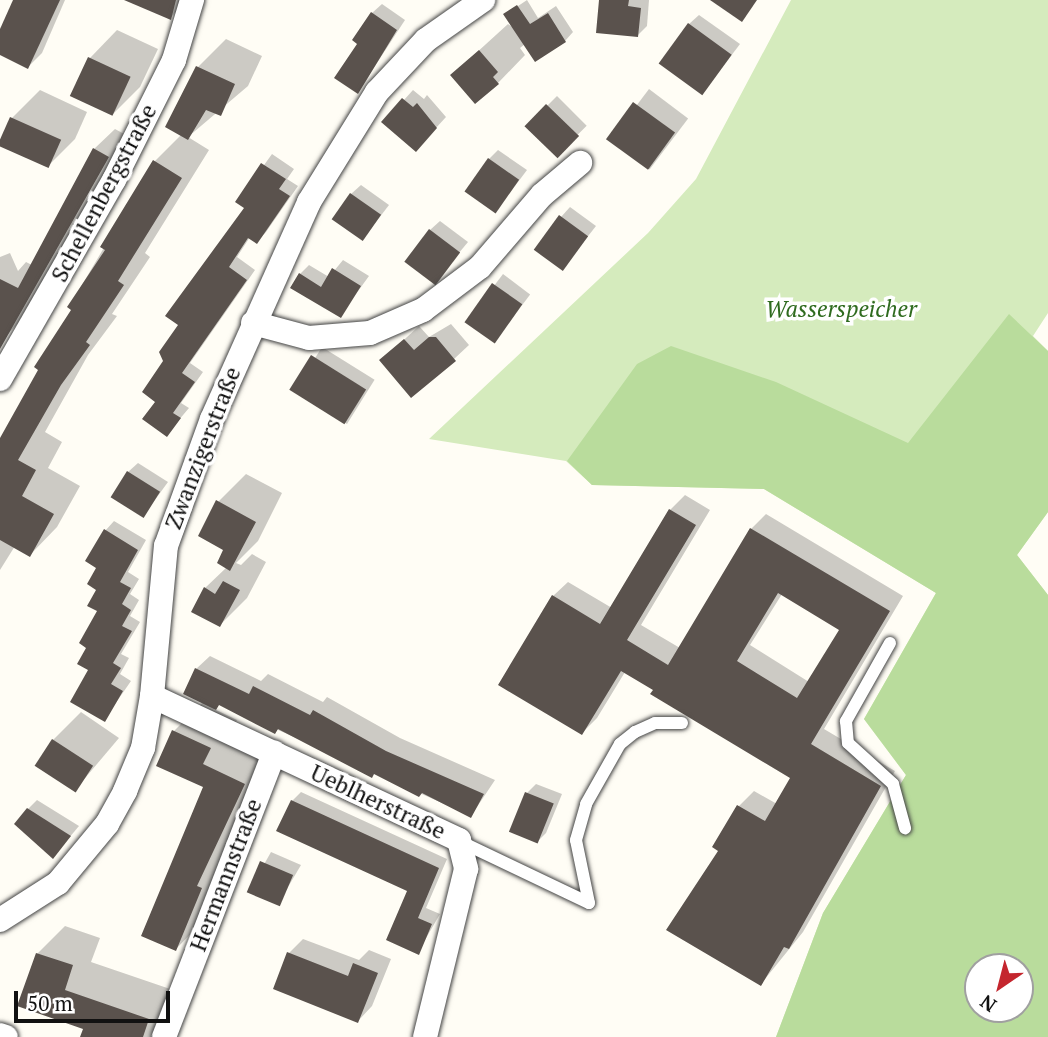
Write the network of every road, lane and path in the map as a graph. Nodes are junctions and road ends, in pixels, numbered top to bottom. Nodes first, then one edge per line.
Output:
1 (192, 0) edge
2 (483, 0) edge
3 (580, 163) dead end
4 (253, 323) junction
5 (0, 379) edge
6 (890, 643) dead end
7 (152, 696) junction
8 (682, 723) dead end
9 (274, 753) junction
10 (905, 828) dead end
11 (459, 841) junction
12 (0, 920) edge
13 (0, 1035) edge
14 (6, 1037) edge
15 (164, 1037) edge
16 (425, 1037) edge

1 - 5 street, Schellenbergstraße
2 - 4 street, Zwanzigerstraße
3 - 4 street
4 - 7 street, Zwanzigerstraße
6 - 10 lane
7 - 9 street, Ueblherstraße
7 - 12 street, Zwanzigerstraße
8 - 11 lane
9 - 11 street, Ueblherstraße
9 - 15 street, Hermannstraße
11 - 16 street, Ueblherstraße
13 - 14 street

